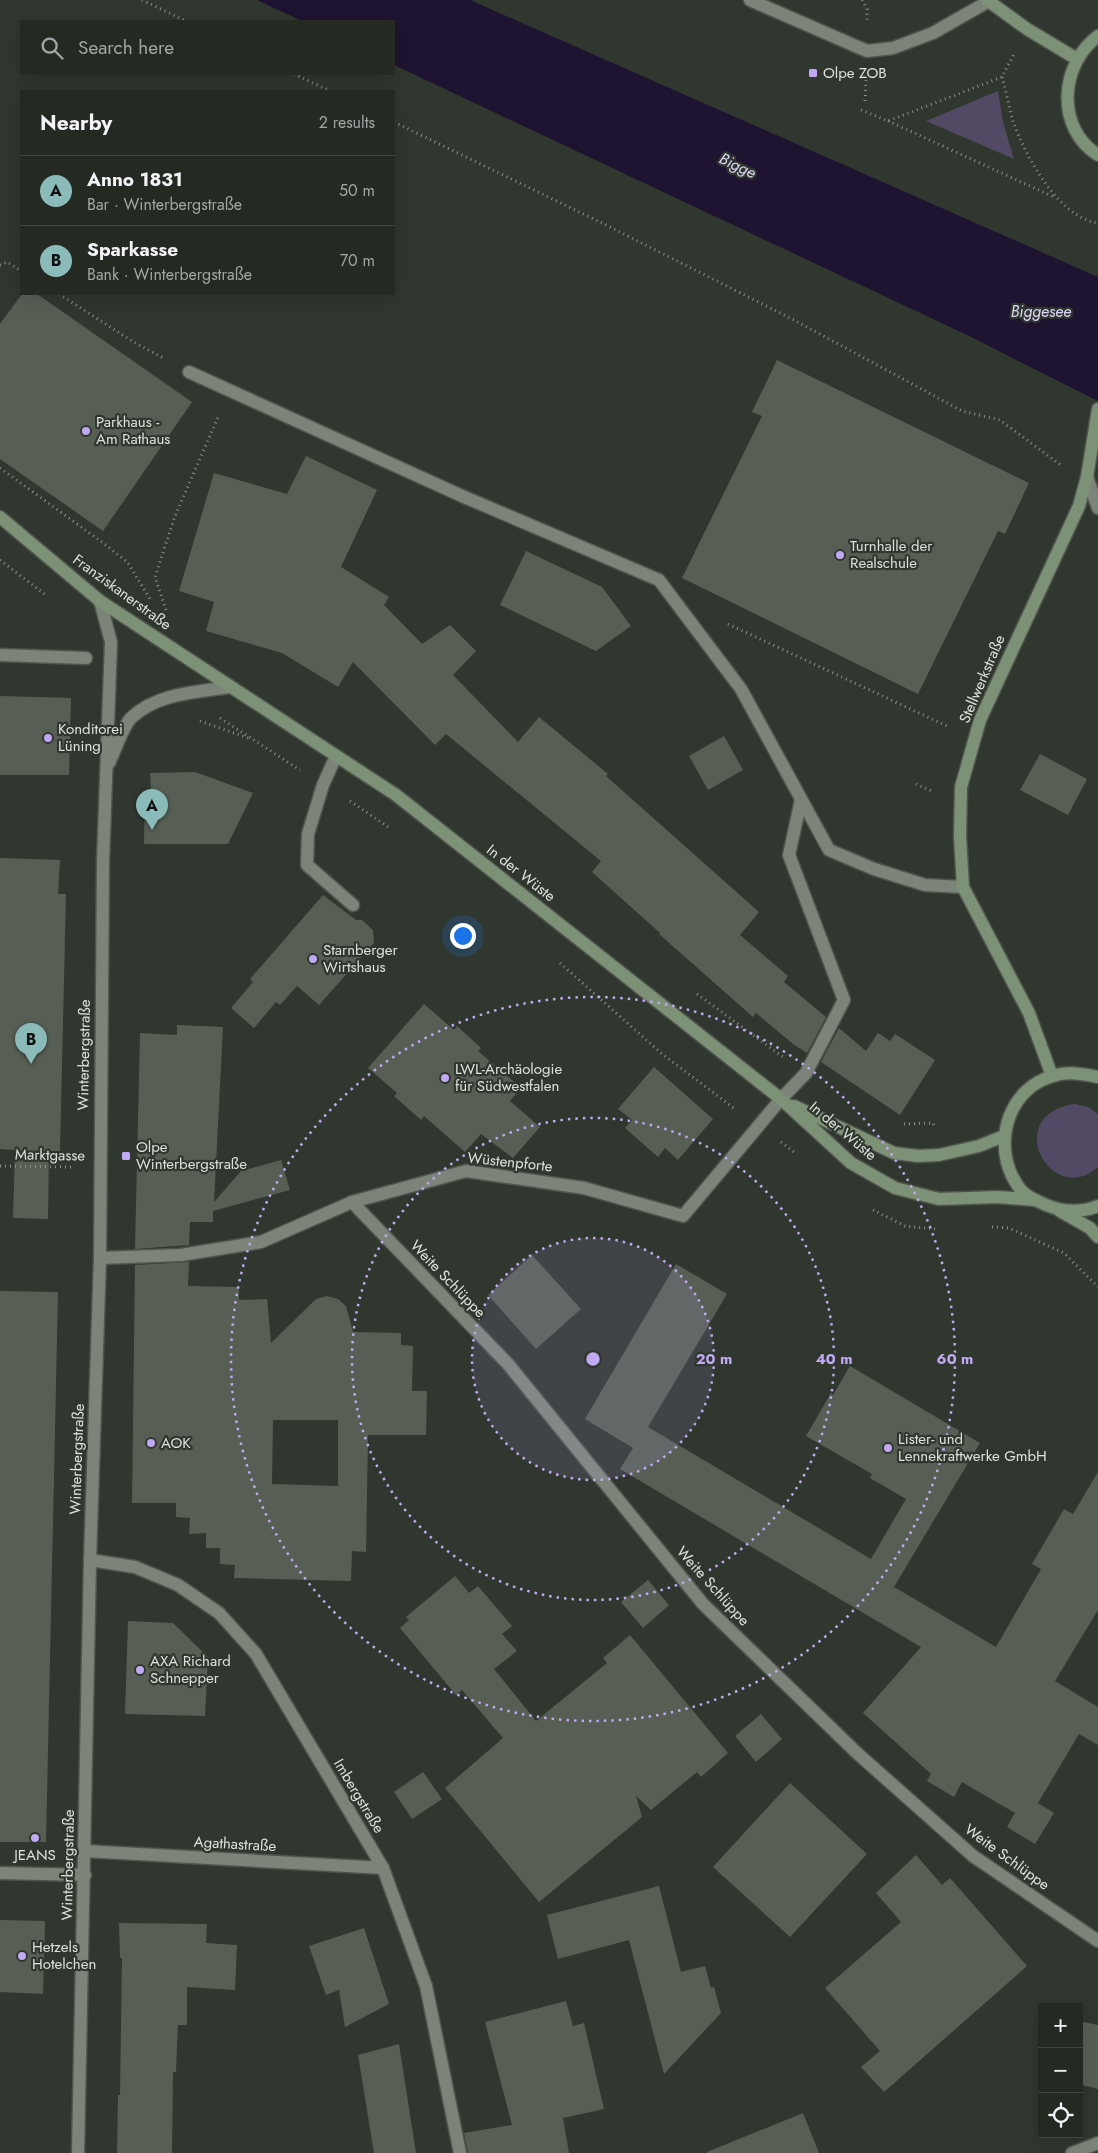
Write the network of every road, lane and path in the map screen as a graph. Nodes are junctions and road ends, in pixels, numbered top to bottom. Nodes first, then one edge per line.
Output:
1 (142, 0) edge
2 (750, 0) edge
3 (988, 1) edge
4 (184, 20) edge
5 (1027, 28) junction
6 (1098, 36) edge
7 (1077, 58) junction
8 (296, 75) edge
9 (1002, 76) junction
10 (328, 90) edge
11 (861, 110) dead end
12 (888, 121) junction
13 (395, 122) edge
14 (1098, 155) edge
15 (1055, 197) junction
16 (1098, 223) edge
17 (0, 265) edge
18 (20, 270) edge
19 (62, 295) edge
20 (188, 372) joint
21 (230, 391) junction
22 (1098, 409) edge
23 (1088, 472) junction
24 (1098, 508) edge
25 (0, 517) edge
26 (0, 560) edge
27 (54, 600) dead end
28 (100, 600) junction
29 (167, 614) dead end
30 (726, 622) dead end
31 (0, 655) edge
32 (86, 658) dead end
33 (230, 687) junction
34 (183, 694) junction
35 (975, 739) junction
36 (336, 756) junction
37 (107, 767) junction
38 (323, 785) junction
39 (801, 800) junction
40 (389, 828) dead end
41 (963, 887) junction
42 (352, 905) dead end
43 (553, 957) dead end
44 (1052, 1076) junction
45 (1098, 1077) edge
46 (780, 1099) junction
47 (758, 1127) junction
48 (1004, 1136) junction
49 (796, 1153) dead end
50 (0, 1166) edge
51 (99, 1167) junction
52 (1035, 1200) junction
53 (352, 1202) junction
54 (1098, 1206) edge
55 (1058, 1210) junction
56 (1098, 1237) edge
57 (100, 1258) junction
58 (90, 1560) junction
59 (85, 1851) junction
60 (383, 1868) junction
61 (0, 1874) edge
62 (84, 1875) junction
63 (1098, 1941) edge
64 (1098, 2143) edge
65 (78, 2153) edge
66 (460, 2153) edge
67 (1072, 2153) edge

1 - 4 path
2 - 3 street
3 - 5 street
5 - 7 street
5 - 9 path
6 - 7 street
7 - 14 street
8 - 10 path
9 - 12 path
9 - 15 path
11 - 12 path
12 - 15 path
13 - 23 path
15 - 16 path
17 - 18 path
19 - 20 path
20 - 21 street
21 - 29 path
21 - 39 street
22 - 23 street, Stellwerkstraße
23 - 24 street
23 - 35 street, Stellwerkstraße
25 - 28 street, Franziskanerstraße
26 - 27 path
28 - 33 street, Franziskanerstraße
28 - 37 street, Winterbergstraße
30 - 35 path
31 - 32 street
33 - 34 street, Winterbergstraße
33 - 36 street, In der Wüste
34 - 37 street, Winterbergstraße
34 - 38 path
35 - 41 street, Stellwerkstraße
36 - 38 street
36 - 46 street, In der Wüste
37 - 51 street, Winterbergstraße
38 - 40 path
38 - 42 street
39 - 41 street
39 - 46 street, Wüstenpforte
41 - 44 street, Stellwerkstraße
43 - 47 path
44 - 45 street
44 - 48 street
46 - 47 street, Wüstenpforte
46 - 48 street, In der Wüste
46 - 52 street, In der Wüste
47 - 49 path
47 - 53 street, Wüstenpforte
48 - 52 street
50 - 51 path, Marktgasse
51 - 57 street, Winterbergstraße
52 - 55 street
53 - 57 street, Wüstenpforte
53 - 63 street, Weite Schlüppe
54 - 55 street
55 - 56 street
57 - 58 street, Winterbergstraße
58 - 59 street, Winterbergstraße
58 - 60 street, Imbergstraße
59 - 60 street, Agathastraße
59 - 62 street, Winterbergstraße
60 - 66 street, Imbergstraße
61 - 62 street
62 - 65 street, Winterbergstraße
64 - 67 street

